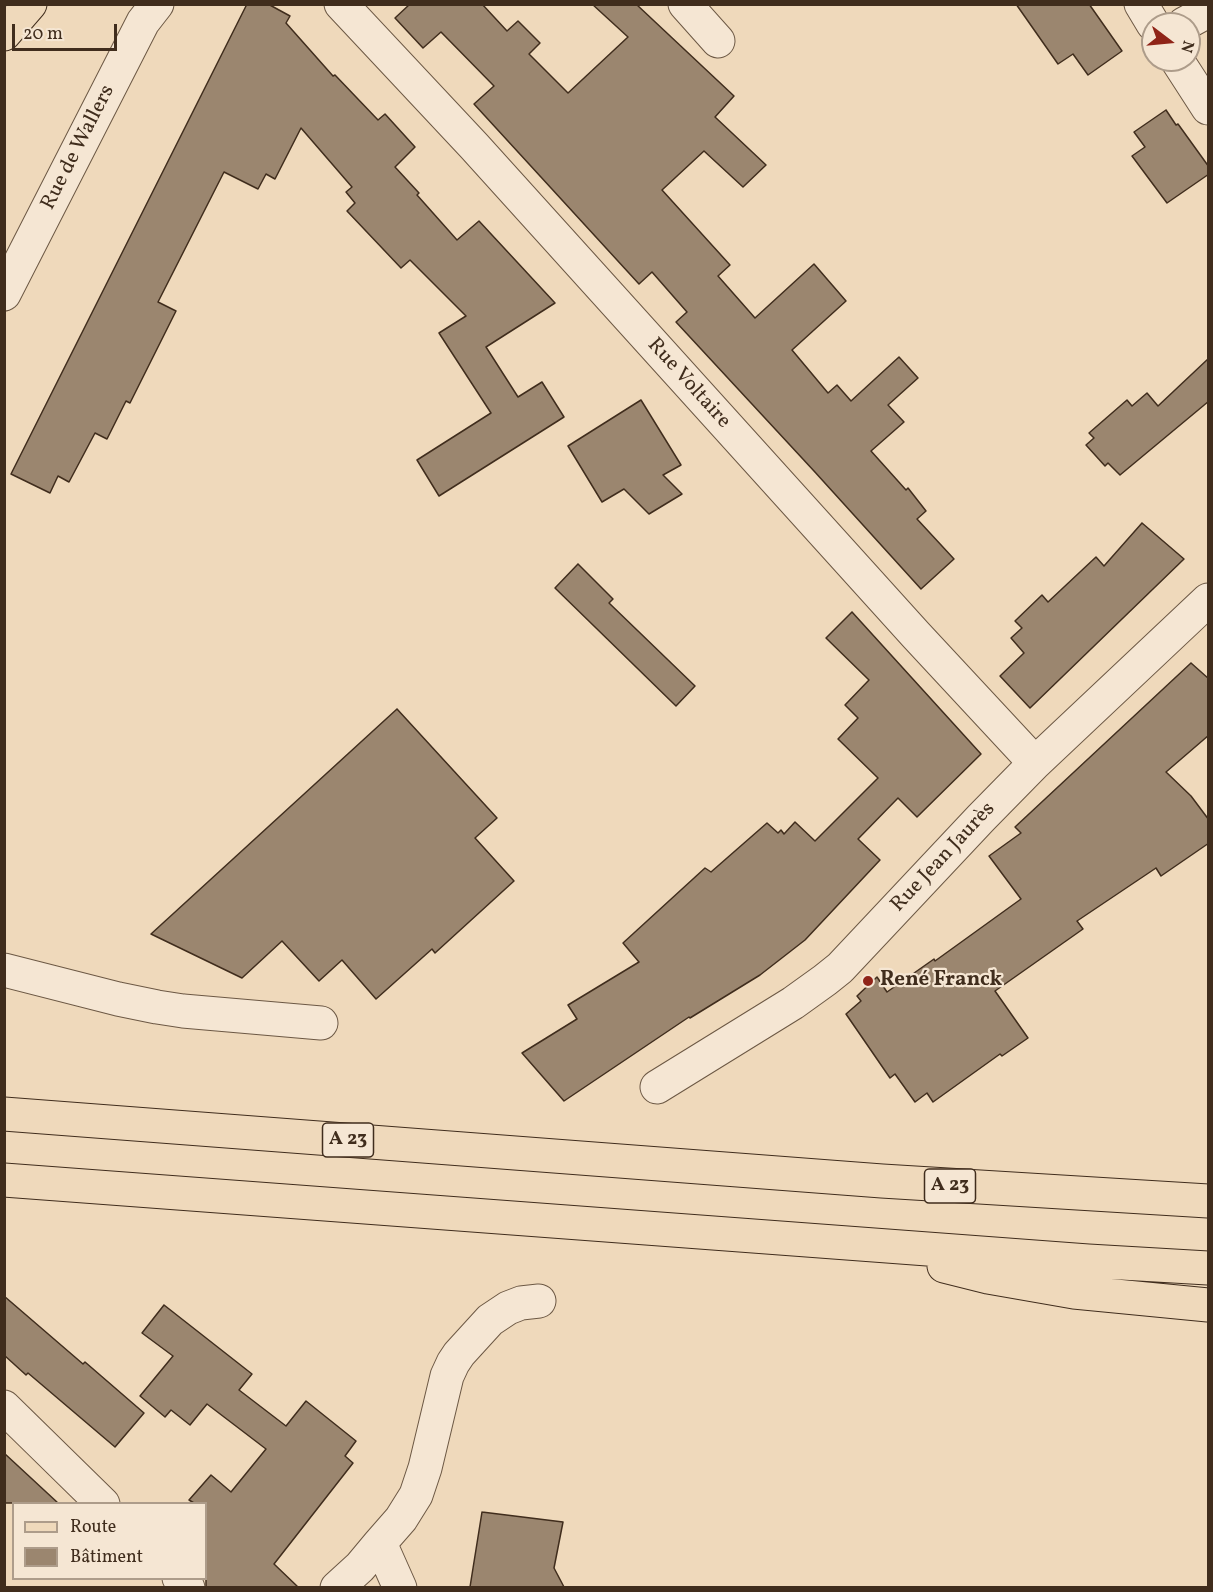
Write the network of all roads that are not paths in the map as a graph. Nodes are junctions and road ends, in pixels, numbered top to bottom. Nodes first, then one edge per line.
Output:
1 (30, 4) edge
2 (157, 4) edge
3 (341, 4) edge
4 (685, 4) edge
5 (4, 34) edge
6 (717, 41) dead end
7 (1185, 72) edge
8 (1209, 108) edge
9 (4, 294) edge
10 (1209, 600) edge
11 (1035, 763) junction
12 (4, 970) edge
13 (321, 1023) dead end
14 (657, 1087) dead end
15 (4, 1114) edge
16 (4, 1180) edge
17 (1209, 1202) edge
18 (850, 1243) junction
19 (1209, 1268) edge
20 (539, 1301) dead end
21 (1209, 1305) edge
22 (4, 1407) edge
23 (102, 1502) edge
24 (380, 1543) junction
25 (337, 1587) edge
26 (400, 1587) edge

1 - 5 main road
2 - 9 street, Rue de Wallers
3 - 11 street, Rue Voltaire
4 - 6 street
7 - 8 street
10 - 11 street, Rue Jean Jaurès
11 - 14 street, Rue Jean Jaurès
12 - 13 street
15 - 17 main road, A 23
16 - 18 main road
18 - 19 main road
18 - 21 main road
20 - 24 street
22 - 23 street
24 - 25 street
24 - 26 street

